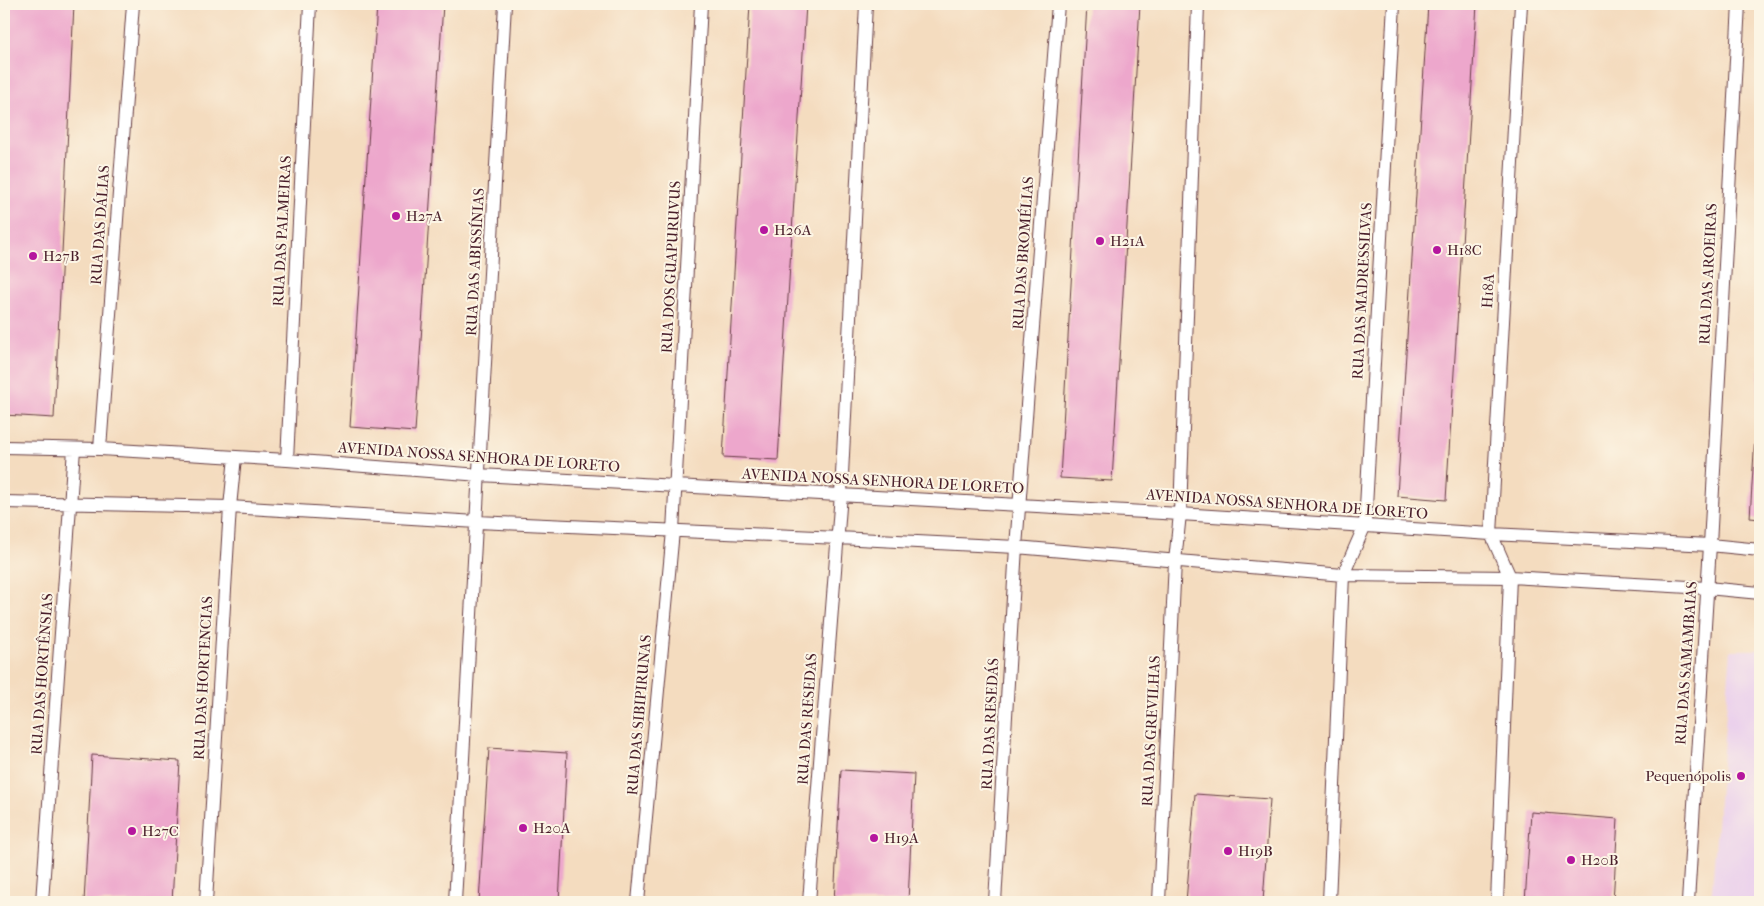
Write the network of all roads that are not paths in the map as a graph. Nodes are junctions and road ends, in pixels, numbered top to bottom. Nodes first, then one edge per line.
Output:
1 (133, 4) edge
2 (310, 4) edge
3 (506, 4) edge
4 (702, 4) edge
5 (866, 4) edge
6 (1058, 4) edge
7 (1198, 4) edge
8 (1394, 4) edge
9 (1521, 4) edge
10 (1738, 4) edge
11 (4, 447) edge
12 (74, 449) junction
13 (100, 449) junction
14 (235, 457) junction
15 (287, 460) junction
16 (480, 475) junction
17 (676, 486) junction
18 (841, 494) junction
19 (4, 502) edge
20 (70, 503) junction
21 (1019, 505) junction
22 (230, 507) junction
23 (1180, 514) junction
24 (477, 522) junction
25 (1365, 525) junction
26 (673, 531) junction
27 (1491, 534) junction
28 (838, 538) junction
29 (1710, 546) junction
30 (1016, 548) junction
31 (1760, 550) edge
32 (1175, 561) junction
33 (1343, 575) junction
34 (1510, 577) junction
35 (1707, 588) junction
36 (1760, 593) edge
37 (42, 902) edge
38 (206, 902) edge
39 (455, 902) edge
40 (638, 902) edge
41 (809, 902) edge
42 (995, 902) edge
43 (1159, 902) edge
44 (1329, 902) edge
45 (1497, 902) edge
46 (1688, 902) edge

1 - 13 lane, RUA DAS DÁLIAS
2 - 15 lane, RUA DAS PALMEIRAS
3 - 16 lane, RUA DAS ABISSÍNIAS
4 - 17 lane, RUA DOS GUAPURUVUS
5 - 18 lane, RUA DAS RESEDAS
6 - 21 lane, RUA DAS BROMÉLIAS
7 - 23 lane
8 - 25 lane, RUA DAS MADRESSILVAS
9 - 27 lane, H18A
10 - 29 lane, RUA DAS AROEIRAS
11 - 12 lane, AVENIDA NOSSA SENHORA DE LORETO
12 - 13 lane, AVENIDA NOSSA SENHORA DE LORETO
12 - 20 lane, RUA DAS HORTÊNSIAS
13 - 14 lane, AVENIDA NOSSA SENHORA DE LORETO
14 - 15 lane, AVENIDA NOSSA SENHORA DE LORETO
14 - 22 lane, RUA DAS HORTENCIAS
15 - 16 lane, AVENIDA NOSSA SENHORA DE LORETO
16 - 17 lane, AVENIDA NOSSA SENHORA DE LORETO
16 - 24 lane, RUA DAS ABISSÍNIAS
17 - 18 lane, AVENIDA NOSSA SENHORA DE LORETO
17 - 26 lane, RUA DOS GUAPURUVUS
18 - 21 lane, AVENIDA NOSSA SENHORA DE LORETO
18 - 28 lane, RUA DAS RESEDAS
19 - 20 lane
20 - 22 lane
20 - 37 lane, RUA DAS HORTÊNSIAS
21 - 23 lane, AVENIDA NOSSA SENHORA DE LORETO
21 - 30 lane, RUA DAS BROMÉLIAS
22 - 24 lane
22 - 38 lane, RUA DAS HORTENCIAS
23 - 25 lane, AVENIDA NOSSA SENHORA DE LORETO
23 - 32 lane
24 - 26 lane
24 - 39 lane, RUA DAS ABISSÍNIAS
25 - 27 lane, AVENIDA NOSSA SENHORA DE LORETO
25 - 33 lane, RUA DAS MADRESSILVAS
26 - 28 lane
26 - 40 lane, RUA DAS SIBIPIRUNAS
27 - 29 lane, AVENIDA NOSSA SENHORA DE LORETO
27 - 34 lane, H18A
28 - 30 lane
28 - 41 lane, RUA DAS RESEDAS
29 - 31 lane, AVENIDA NOSSA SENHORA DE LORETO
29 - 35 lane, RUA DAS SAMAMBAIAS
30 - 32 lane
30 - 42 lane, RUA DAS RESEDÁS
32 - 33 lane
32 - 43 lane, RUA DAS GREVILHAS
33 - 34 lane
33 - 44 lane
34 - 35 lane
34 - 45 lane
35 - 36 lane
35 - 46 lane, RUA DAS SAMAMBAIAS

